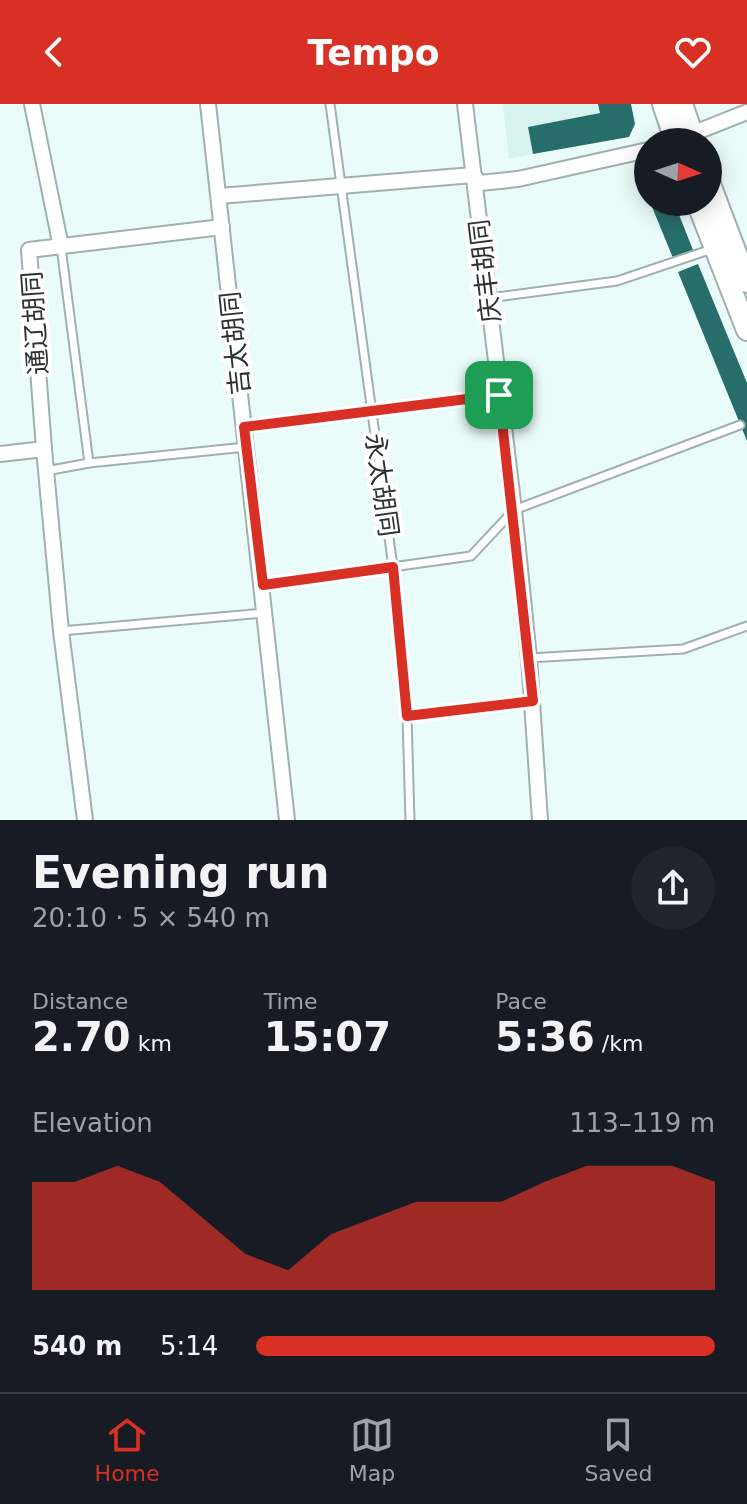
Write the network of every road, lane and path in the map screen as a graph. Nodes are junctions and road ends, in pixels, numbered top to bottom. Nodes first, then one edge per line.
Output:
1 (32, 104) edge
2 (208, 104) edge
3 (330, 104) edge
4 (465, 104) edge
5 (663, 104) edge
6 (682, 104) edge
7 (747, 112) edge
8 (676, 128) edge
9 (682, 128) edge
10 (710, 128) edge
11 (634, 153) edge
12 (473, 175) junction
13 (341, 185) junction
14 (219, 196) junction
15 (703, 216) edge
16 (722, 216) edge
17 (222, 227) junction
18 (61, 247) junction
19 (716, 248) junction
20 (747, 282) edge
21 (489, 298) junction
22 (747, 330) edge
23 (499, 395) junction
24 (372, 411) junction
25 (740, 425) dead end
26 (244, 427) junction
27 (246, 447) junction
28 (44, 449) junction
29 (0, 454) edge
30 (89, 463) junction
31 (46, 471) junction
32 (514, 510) junction
33 (393, 567) junction
34 (263, 585) junction
35 (266, 613) junction
36 (747, 626) edge
37 (61, 631) junction
38 (529, 658) junction
39 (533, 701) junction
40 (407, 716) junction
41 (85, 820) edge
42 (287, 820) edge
43 (410, 820) edge
44 (540, 820) edge

1 - 18 street
2 - 14 street, 吉太胡同
3 - 13 lane, 永太胡同
4 - 12 street, 庆丰胡同
5 - 8 main road
6 - 9 main road
7 - 10 street
11 - 12 street
12 - 13 street
12 - 21 street, 庆丰胡同
13 - 14 street
13 - 24 lane, 永太胡同
14 - 17 street, 吉太胡同
15 - 19 main road
16 - 20 main road
17 - 18 street, 通辽胡同
17 - 26 street, 吉太胡同
18 - 28 street, 通辽胡同
18 - 30 lane
19 - 21 lane
19 - 22 main road
21 - 23 street, 庆丰胡同
23 - 24 lane
23 - 32 street, 庆丰胡同
24 - 26 lane
24 - 33 lane, 永太胡同
25 - 32 lane
26 - 27 street, 吉太胡同
27 - 30 lane
27 - 34 street, 吉太胡同
28 - 29 street
28 - 31 street
30 - 31 lane
31 - 37 street
32 - 33 lane
32 - 38 street, 庆丰胡同
33 - 34 lane
33 - 40 lane, 永太胡同
34 - 35 street, 吉太胡同
35 - 37 lane
35 - 42 street, 吉太胡同
36 - 38 lane
37 - 41 street
38 - 39 street, 庆丰胡同
39 - 40 lane
39 - 44 street, 庆丰胡同
40 - 43 lane, 永太胡同

